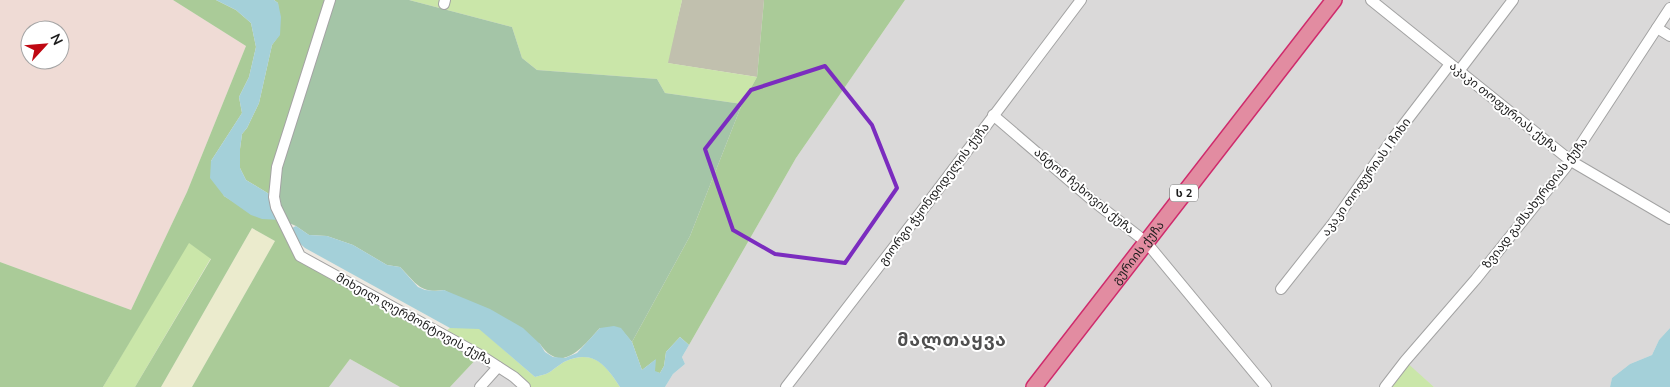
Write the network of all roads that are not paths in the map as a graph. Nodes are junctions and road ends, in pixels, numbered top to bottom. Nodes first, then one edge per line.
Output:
1 (330, 0) edge
2 (1081, 0) edge
3 (1334, 0) edge
4 (1371, 0) edge
5 (1513, 0) edge
6 (1670, 8) edge
7 (1657, 28) junction
8 (1670, 36) edge
9 (1450, 64) junction
10 (1459, 71) junction
11 (994, 115) junction
12 (1571, 161) junction
13 (1670, 219) edge
14 (1146, 242) junction
15 (1281, 289) dead end
16 (498, 367) junction
17 (480, 387) edge
18 (525, 387) edge
19 (786, 387) edge
20 (1034, 387) edge
21 (1266, 387) edge
22 (1385, 387) edge

1 - 16 street, მიხეილ ლერმონტოვის ქუჩა
2 - 11 street, გიორგი ჭყონდიდელის ქუჩა
3 - 14 highway, გურიის ქუჩა / ს 2
4 - 9 street, აკაკი თოფურიას ქუჩა
5 - 10 street
6 - 7 street, ზვიად გამსახურდიას ქუჩა
7 - 8 street
7 - 12 street, ზვიად გამსახურდიას ქუჩა
9 - 10 street, აკაკი თოფურიას ქუჩა
9 - 15 street, აკაკი თოფურიას I ჩიხი
10 - 12 street, აკაკი თოფურიას ქუჩა
11 - 14 street, ანტონ ჩეხოვის ქუჩა
11 - 19 street, გიორგი ჭყონდიდელის ქუჩა
12 - 13 street, აკაკი თოფურიას ქუჩა
12 - 22 street, ზვიად გამსახურდიას ქუჩა
14 - 20 highway, გურიის ქუჩა / ს 2
14 - 21 street, ანტონ ჩეხოვის ქუჩა
16 - 17 street
16 - 18 street, მიხეილ ლერმონტოვის ქუჩა

